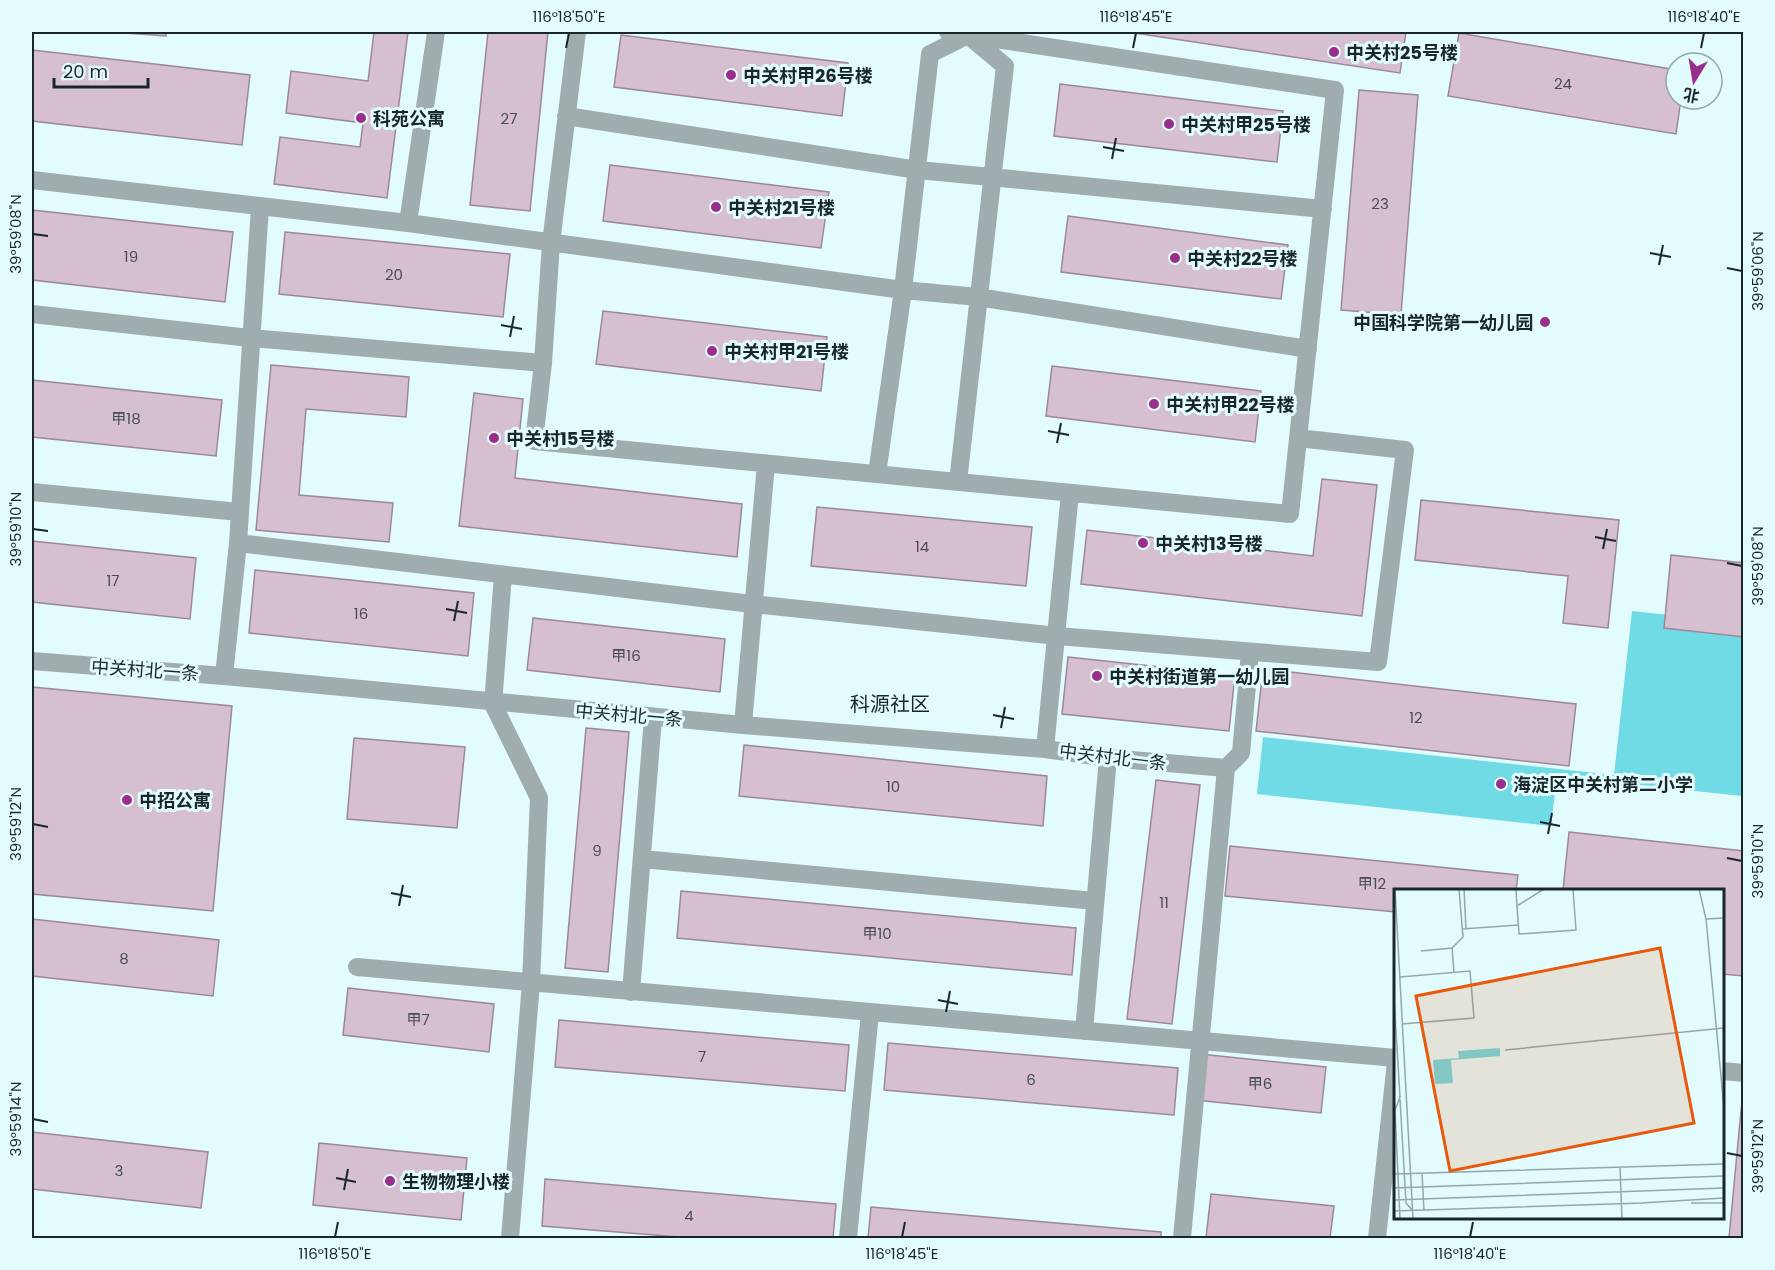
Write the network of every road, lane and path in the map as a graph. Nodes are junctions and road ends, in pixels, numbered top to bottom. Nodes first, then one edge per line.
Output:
1 (436, 32) edge
2 (577, 32) edge
3 (948, 32) edge
4 (968, 33) edge
5 (566, 116) junction
6 (918, 170) junction
7 (994, 176) junction
8 (32, 180) edge
9 (260, 207) junction
10 (1323, 209) junction
11 (408, 223) junction
12 (551, 243) junction
13 (903, 290) junction
14 (978, 297) junction
15 (32, 314) edge
16 (250, 338) junction
17 (1308, 349) junction
18 (543, 363) junction
19 (1298, 438) junction
20 (766, 464) junction
21 (877, 474) junction
22 (958, 482) junction
23 (32, 492) edge
24 (1070, 493) junction
25 (239, 512) junction
26 (238, 543) junction
27 (503, 575) junction
28 (752, 604) junction
29 (1058, 636) junction
30 (1250, 652) junction
31 (32, 661) edge
32 (224, 676) junction
33 (493, 704) junction
34 (653, 718) junction
35 (743, 725) junction
36 (1045, 749) junction
37 (1108, 758) junction
38 (1226, 768) junction
39 (642, 859) junction
40 (1095, 901) junction
41 (357, 967) dead end
42 (531, 983) junction
43 (631, 992) junction
44 (870, 1013) junction
45 (1084, 1031) junction
46 (1200, 1042) junction
47 (1394, 1060) edge
48 (1394, 1070) edge
49 (1724, 1071) edge
50 (1743, 1073) edge
51 (510, 1239) edge
52 (848, 1239) edge
53 (1182, 1239) edge
54 (1377, 1239) edge

1 - 11 street
2 - 5 street
3 - 4 street
4 - 6 street
4 - 7 street
4 - 10 street
5 - 6 street
5 - 12 street
6 - 7 street
6 - 13 street
7 - 10 street
7 - 14 street
8 - 9 street
9 - 11 street
9 - 16 street
10 - 17 street
11 - 12 street
12 - 13 street
12 - 18 street
13 - 14 street
13 - 21 street
14 - 17 street
14 - 22 street
15 - 16 street
16 - 18 street
16 - 25 street
17 - 19 street
18 - 20 street
19 - 24 street
19 - 30 street
20 - 21 street
20 - 28 street
21 - 22 street
22 - 24 street
23 - 25 street
24 - 29 street
25 - 26 street
26 - 27 street
26 - 32 street
27 - 28 street
27 - 33 street
28 - 29 street
28 - 35 street
29 - 30 street
29 - 36 street
30 - 38 street
31 - 32 street, 中关村北一条
32 - 33 street, 中关村北一条
33 - 34 street, 中关村北一条
33 - 42 street
34 - 35 street, 中关村北一条
34 - 39 street
35 - 36 street, 中关村北一条
36 - 37 street, 中关村北一条
37 - 38 street, 中关村北一条
37 - 40 street
38 - 46 street
39 - 40 street
39 - 43 street
40 - 45 street
41 - 42 street
42 - 43 street
42 - 51 street
43 - 44 street
44 - 45 street
44 - 52 street
45 - 46 street
46 - 47 street
46 - 53 street
48 - 54 street
49 - 50 street

